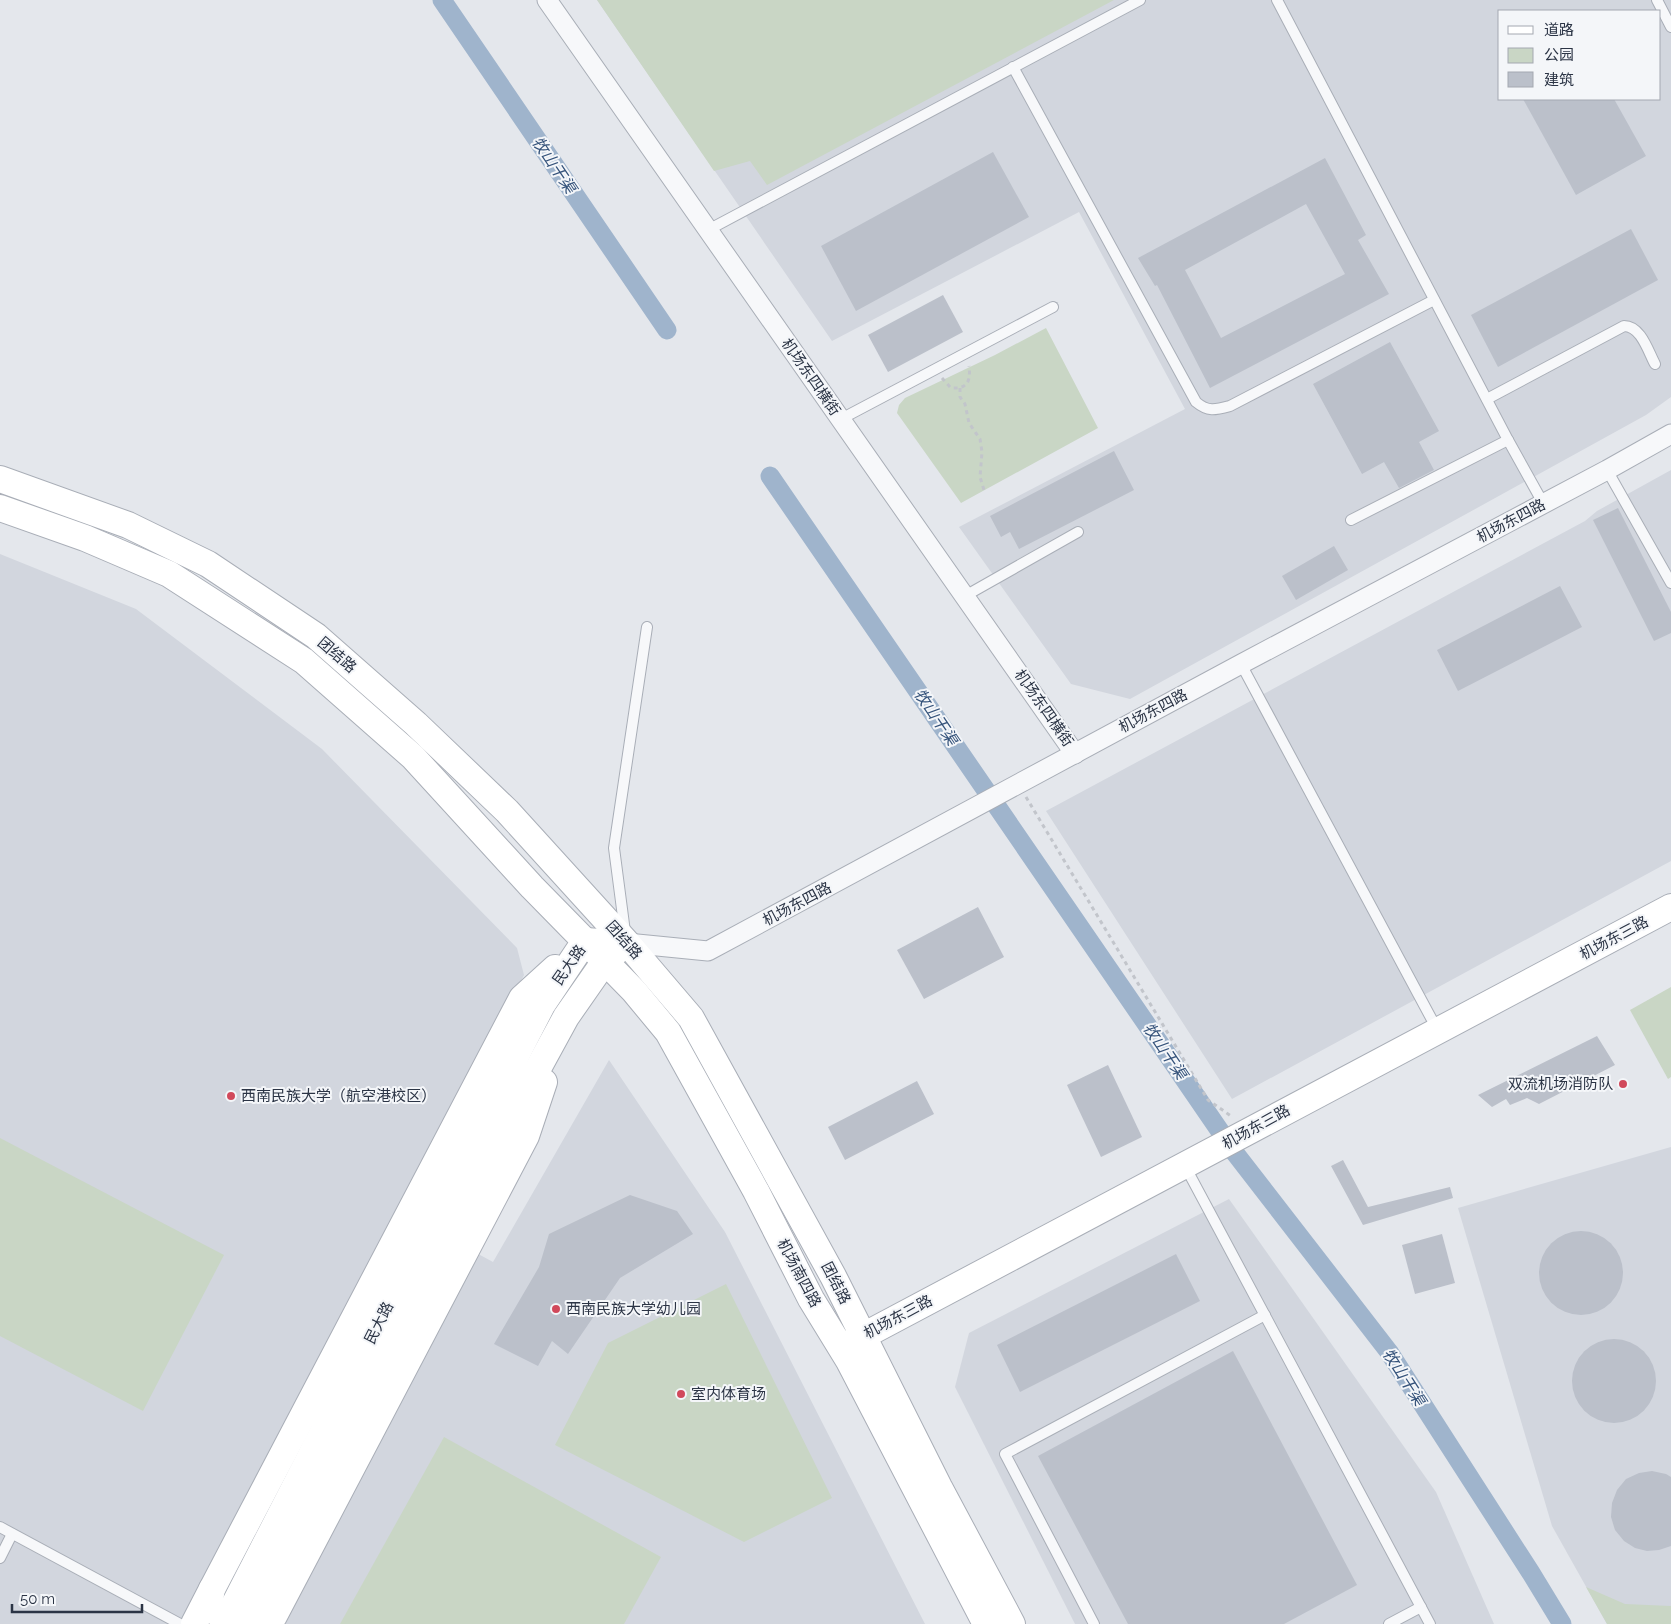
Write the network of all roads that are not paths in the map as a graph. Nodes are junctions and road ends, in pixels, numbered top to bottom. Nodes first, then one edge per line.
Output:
1 (547, 0) edge
2 (1140, 0) edge
3 (1277, 0) edge
4 (1657, 0) edge
5 (1671, 27) edge
6 (1013, 67) junction
7 (708, 230) junction
8 (1434, 300) junction
9 (1053, 307) dead end
10 (1655, 364) dead end
11 (1486, 399) junction
12 (841, 419) junction
13 (1671, 434) edge
14 (1508, 440) junction
15 (1607, 470) junction
16 (0, 479) edge
17 (1543, 503) junction
18 (0, 508) edge
19 (1351, 520) dead end
20 (1078, 532) dead end
21 (1671, 583) edge
22 (965, 596) junction
23 (647, 627) dead end
24 (1241, 664) junction
25 (1075, 754) junction
26 (1671, 907) edge
27 (585, 941) junction
28 (627, 943) junction
29 (605, 961) junction
30 (566, 1017) junction
31 (1438, 1031) junction
32 (1184, 1166) junction
33 (1264, 1315) junction
34 (852, 1341) junction
35 (0, 1528) edge
36 (12, 1534) junction
37 (0, 1558) edge
38 (212, 1589) junction
39 (1421, 1607) junction
40 (237, 1620) edge
41 (271, 1621) edge
42 (180, 1624) edge
43 (194, 1624) edge
44 (986, 1624) edge
45 (1012, 1624) edge
46 (1094, 1624) edge
47 (1389, 1624) edge
48 (1430, 1624) edge

1 - 7 street, 机场东四横街
2 - 6 lane
3 - 8 lane
4 - 5 lane
6 - 7 lane
6 - 8 lane
7 - 12 street, 机场东四横街
8 - 11 lane
9 - 12 lane
10 - 11 lane
11 - 14 lane
12 - 22 street, 机场东四横街
13 - 15 street, 机场东四路
14 - 17 lane
14 - 19 lane
15 - 17 street, 机场东四路
15 - 21 lane
16 - 28 main road, 团结路
17 - 24 street, 机场东四路
18 - 27 main road, 团结路
20 - 22 lane
22 - 25 street, 机场东四横街
23 - 28 lane
24 - 25 street, 机场东四路
24 - 31 lane
25 - 28 street, 机场东四路
26 - 31 main road, 机场东三路
27 - 28 main road, 民大路
27 - 29 main road, 机场南四路
27 - 38 main road
27 - 40 main road, 民大路
28 - 29 main road, 民大路
28 - 34 main road, 团结路
29 - 30 main road, 民大路
29 - 34 main road, 机场南四路
30 - 40 main road, 民大路
30 - 41 main road
31 - 32 main road, 机场东三路
32 - 33 lane
32 - 34 main road, 机场东三路
33 - 39 lane
33 - 46 lane
34 - 44 main road, 机场南四路
34 - 45 main road, 团结路
35 - 36 lane
36 - 37 lane
36 - 42 lane
38 - 40 main road
38 - 43 main road
39 - 47 lane
39 - 48 lane

